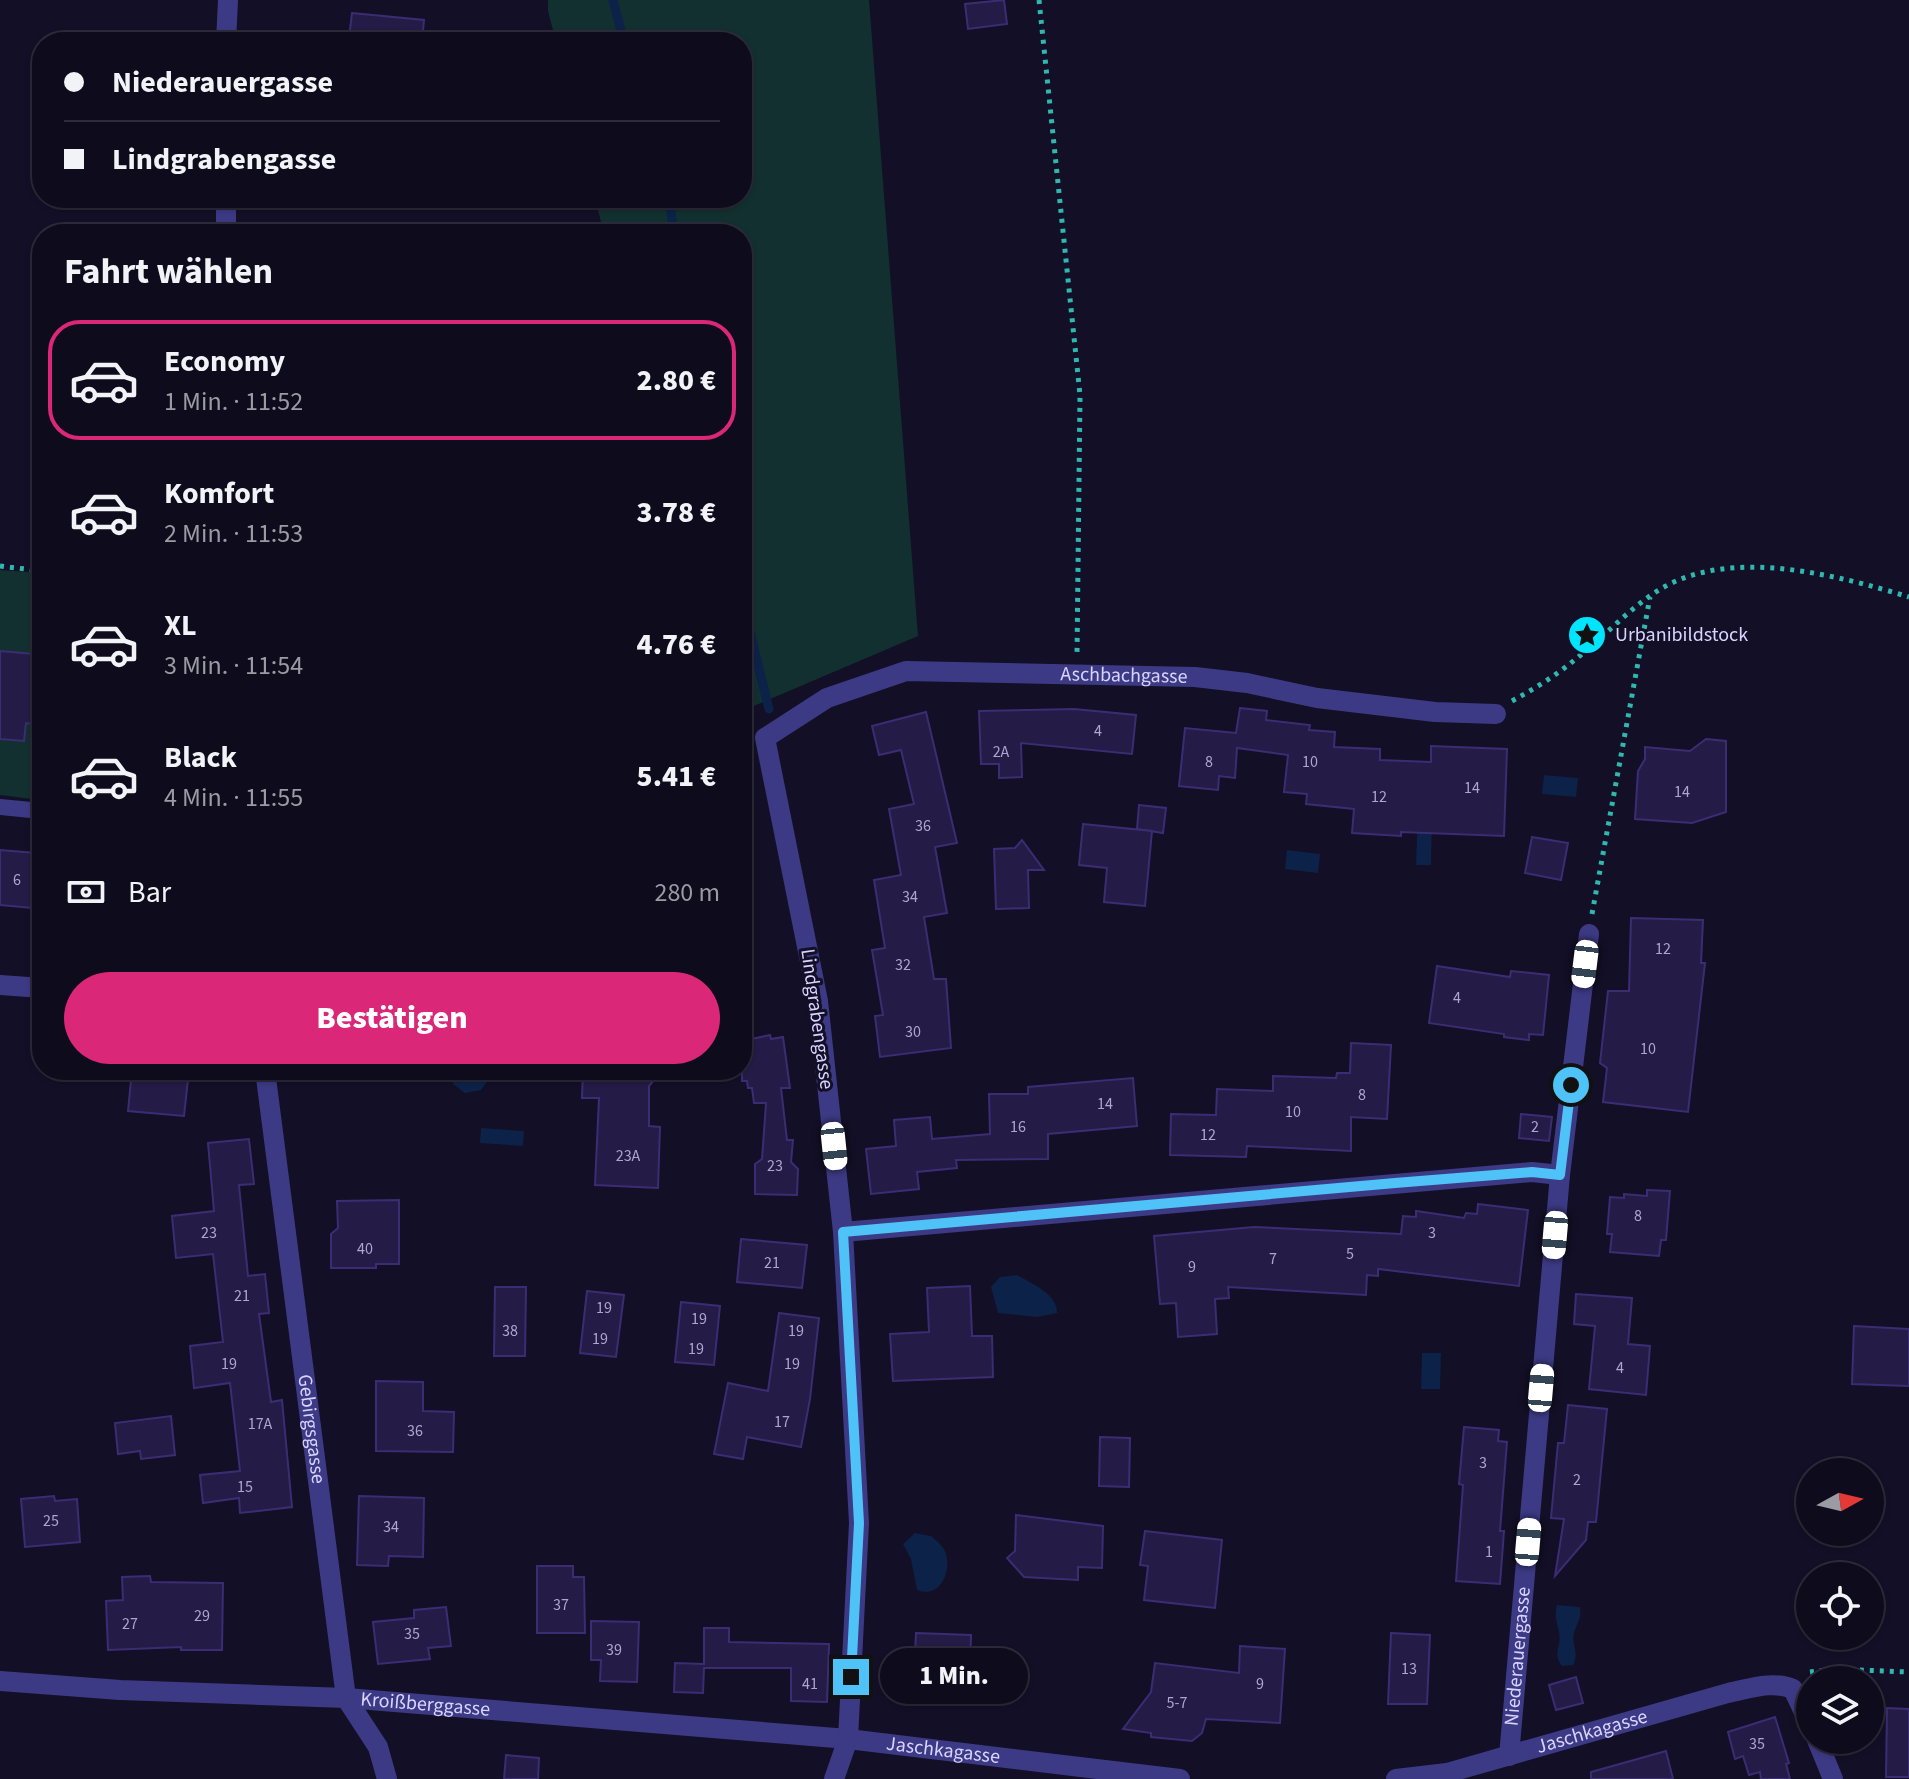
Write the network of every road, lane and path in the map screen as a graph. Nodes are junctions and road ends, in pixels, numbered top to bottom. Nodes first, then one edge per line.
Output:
1 (228, 0) edge
2 (1039, 0) edge
3 (226, 32) edge
4 (0, 566) edge
5 (32, 570) edge
6 (1650, 596) junction
7 (1909, 597) edge
8 (1077, 674) junction
9 (1496, 714) joint
10 (765, 738) joint
11 (0, 807) edge
12 (32, 810) edge
13 (1589, 934) joint
14 (0, 985) edge
15 (32, 987) edge
16 (266, 1080) edge
17 (1560, 1175) junction
18 (843, 1232) junction
19 (1909, 1672) edge
20 (0, 1681) edge
21 (1786, 1686) junction
22 (1796, 1694) edge
23 (346, 1698) junction
24 (848, 1739) junction
25 (1823, 1754) edge
26 (1509, 1756) junction
27 (387, 1779) edge
28 (834, 1779) edge
29 (1180, 1779) edge
30 (1396, 1779) edge
31 (1833, 1779) edge

1 - 3 street
2 - 8 path
4 - 5 path
6 - 7 path
6 - 9 path
6 - 13 path
8 - 9 street, Aschbachgasse
8 - 10 street, Aschbachgasse
10 - 18 street, Lindgrabengasse
11 - 12 lane
13 - 17 street, Niederauergasse
14 - 15 street
16 - 23 street, Gebirgsgasse
17 - 18 street
17 - 26 street, Niederauergasse
18 - 24 street, Lindgrabengasse
19 - 21 path
20 - 23 street, Kroißberggasse
21 - 22 street
21 - 26 street, Jaschkagasse
23 - 24 street, Kroißberggasse
23 - 27 street, Gebirgsgasse
24 - 28 street, Lindgrabengasse
24 - 29 street, Jaschkagasse
25 - 31 street
26 - 30 street, Jaschkagasse

